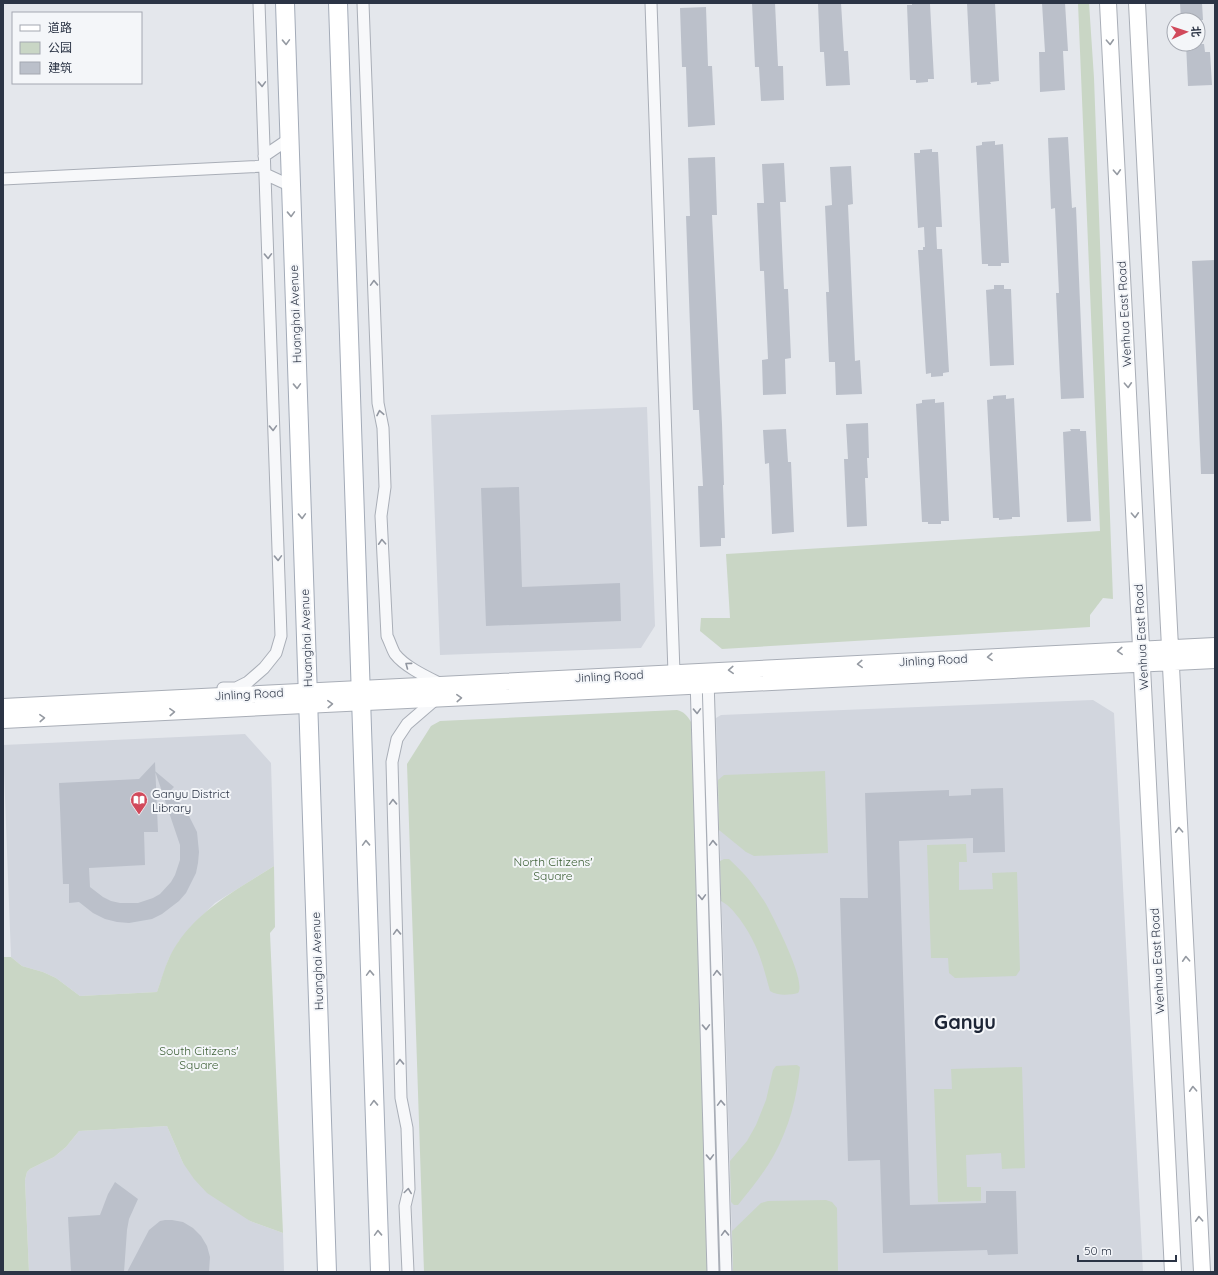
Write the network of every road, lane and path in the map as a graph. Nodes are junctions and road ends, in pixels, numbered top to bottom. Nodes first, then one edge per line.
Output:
1 (259, 3) edge
2 (285, 3) edge
3 (338, 3) edge
4 (363, 3) edge
5 (650, 3) edge
6 (1108, 3) edge
7 (1137, 3) edge
8 (289, 139) junction
9 (264, 165) junction
10 (3, 179) edge
11 (291, 186) junction
12 (1215, 646) edge
13 (1170, 655) junction
14 (1142, 657) junction
15 (1215, 660) edge
16 (674, 673) junction
17 (702, 678) junction
18 (439, 692) junction
19 (361, 696) junction
20 (308, 698) junction
21 (101, 702) junction
22 (3, 706) edge
23 (3, 720) edge
24 (327, 1272) edge
25 (380, 1272) edge
26 (408, 1272) edge
27 (713, 1272) edge
28 (726, 1272) edge
29 (1173, 1272) edge
30 (1202, 1272) edge

1 -> 9 street
2 -> 8 main road, Huanghai Avenue
3 - 19 main road
18 -> 4 street
5 - 16 street
6 -> 14 main road, Wenhua East Road
7 - 13 main road
8 - 9 street
8 - 11 main road, Huanghai Avenue
9 - 10 street
9 - 11 street
9 -> 21 street
11 -> 20 main road, Huanghai Avenue
12 - 13 main road, Jinling Road
13 - 14 main road, Jinling Road
13 - 15 main road, Jinling Road
30 -> 13 main road
14 - 17 main road, Jinling Road
14 - 29 main road, Wenhua East Road
16 - 17 main road, Jinling Road
16 - 18 main road, Jinling Road
18 -> 17 main road, Jinling Road
17 -> 27 street
28 -> 17 street
18 - 19 main road, Jinling Road
26 -> 18 street
19 - 20 main road, Jinling Road
25 -> 19 main road
20 - 21 main road, Jinling Road
23 -> 20 main road, Jinling Road
20 - 24 main road, Huanghai Avenue
21 - 22 main road, Jinling Road

